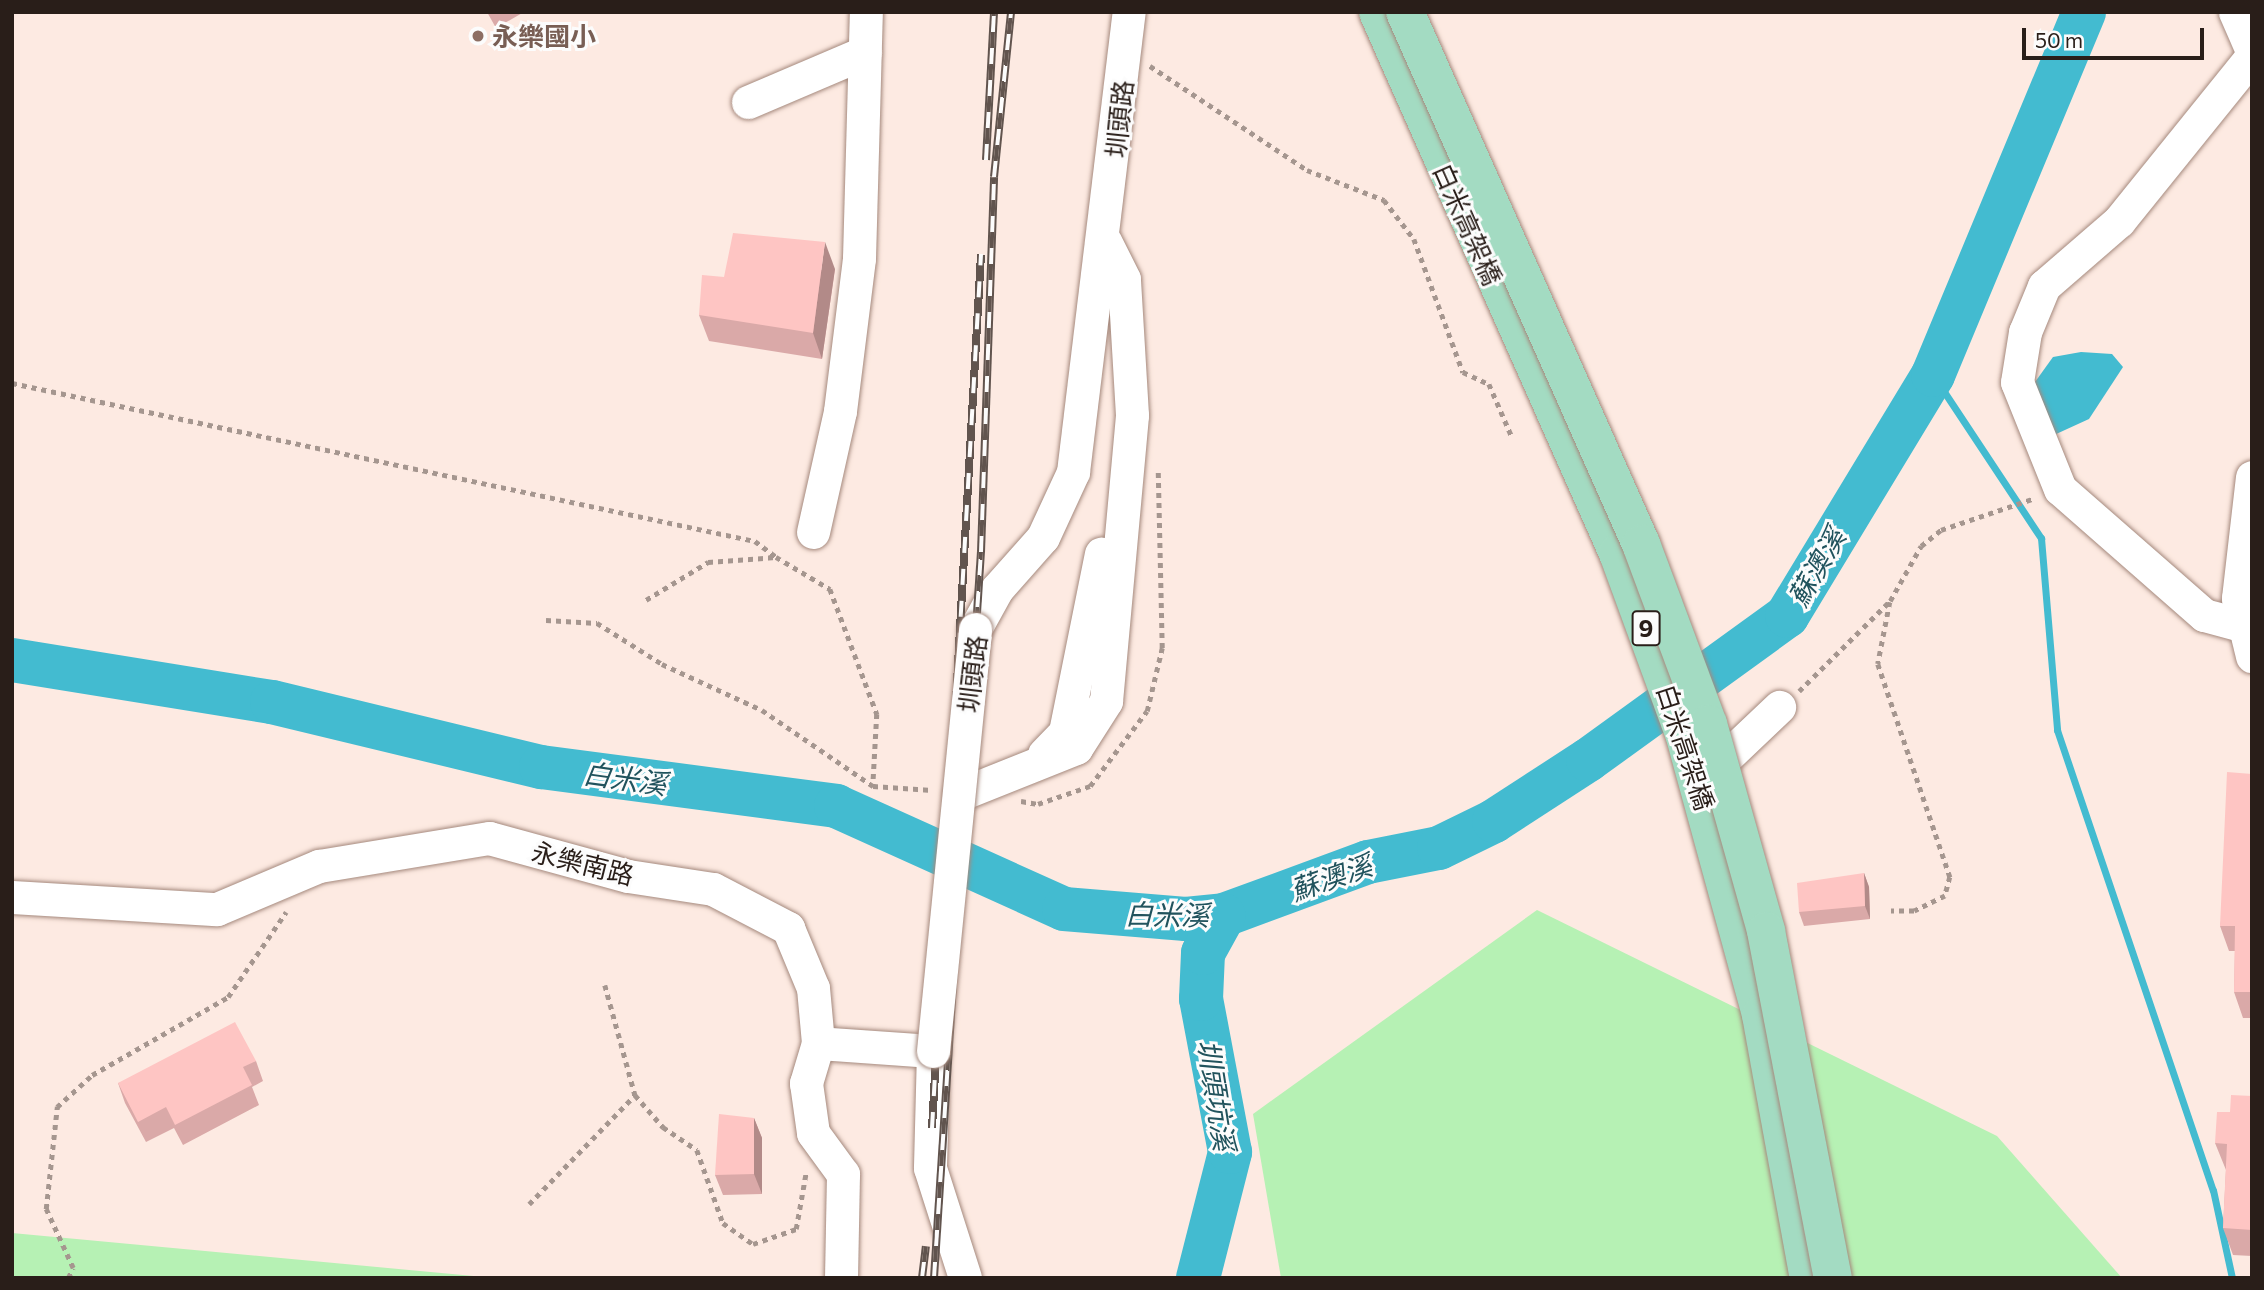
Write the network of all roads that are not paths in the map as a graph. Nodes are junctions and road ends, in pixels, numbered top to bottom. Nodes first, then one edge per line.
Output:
1 (866, 12) edge
2 (1129, 12) edge
3 (1378, 12) edge
4 (1405, 12) edge
5 (2235, 12) edge
6 (865, 52) junction
7 (2252, 53) edge
8 (748, 102) dead end
9 (1105, 241) junction
10 (2252, 477) edge
11 (813, 532) dead end
12 (2248, 640) edge
13 (1779, 707) road end
14 (1707, 768) junction
15 (961, 794) dead end
16 (12, 897) edge
17 (818, 1043) junction
18 (933, 1051) junction
19 (841, 1278) edge
20 (965, 1278) edge
21 (1809, 1278) edge
22 (1833, 1278) edge

1 - 6 street
2 - 9 street, 圳頭路
3 - 14 main road, 白米高架橋 / 9
4 - 14 main road, 白米高架橋 / 9, bridge
5 - 7 street
6 - 8 street
6 - 11 street
7 - 12 street
9 - 15 street
9 - 18 street, 圳頭路, bridge
10 - 12 street
13 - 14 street
14 - 21 main road, 白米高架橋 / 9
14 - 22 main road, 白米高架橋 / 9, bridge
16 - 17 street, 永樂南路
17 - 18 street
17 - 19 street, 永樂南路
18 - 20 street, 圳頭路

